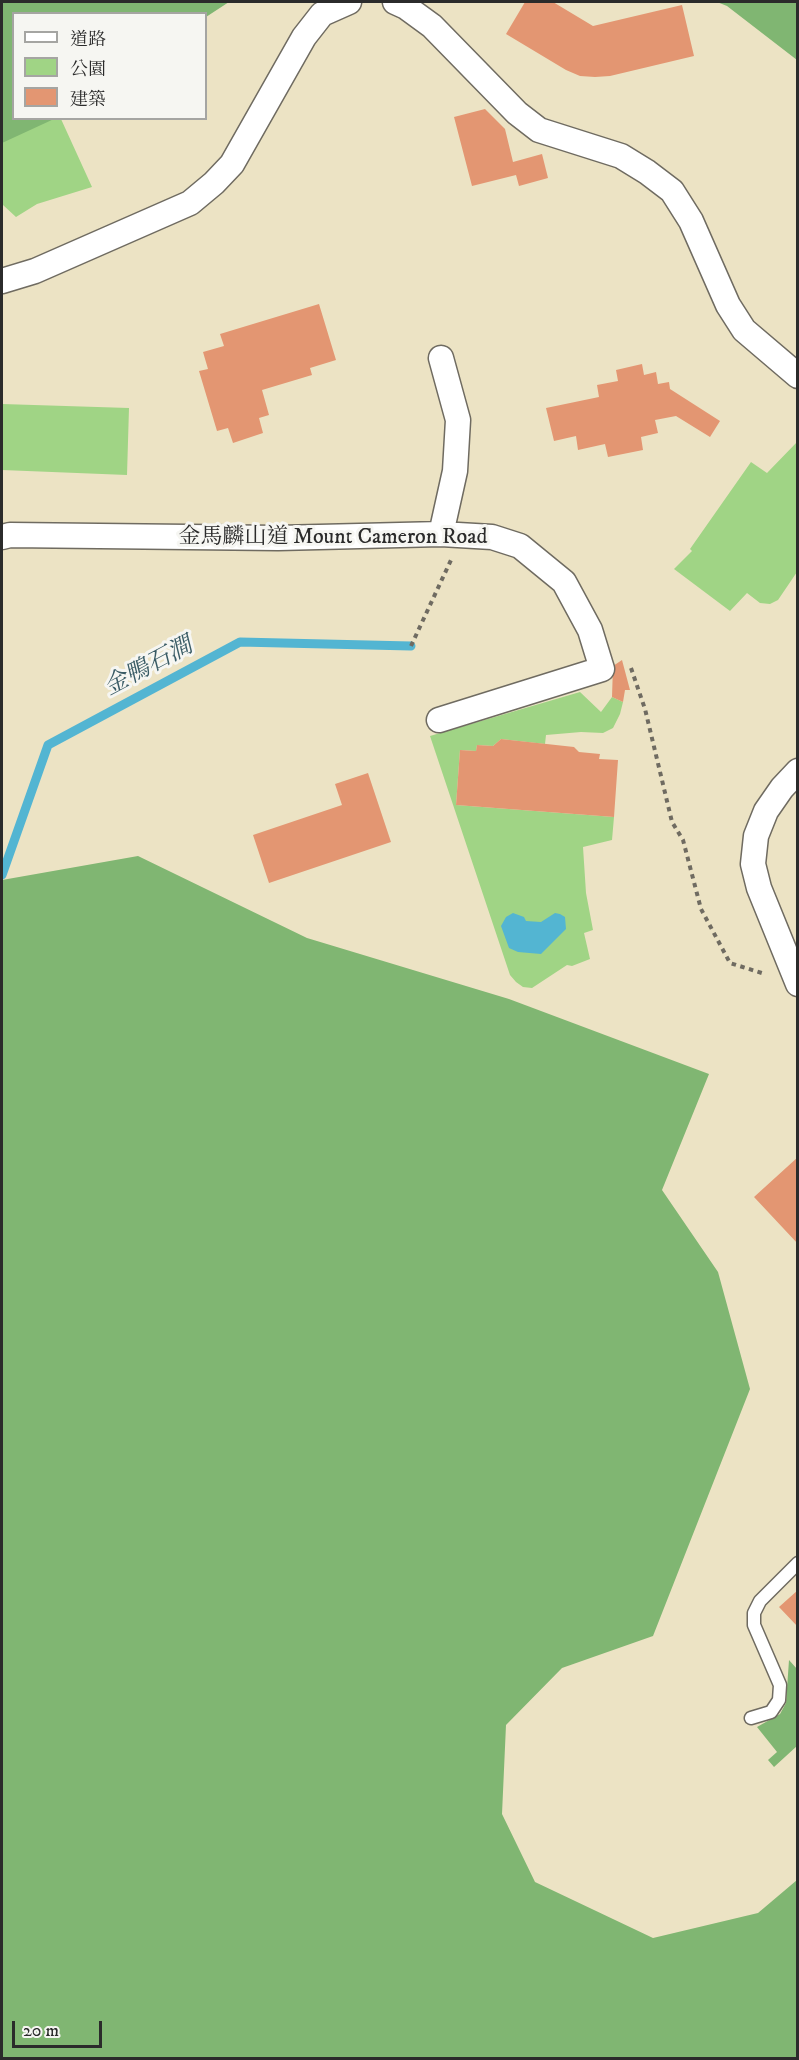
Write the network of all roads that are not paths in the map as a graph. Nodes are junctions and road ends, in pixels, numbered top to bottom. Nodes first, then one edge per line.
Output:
1 (349, 2) edge
2 (395, 2) edge
3 (2, 281) edge
4 (441, 358) dead end
5 (798, 376) edge
6 (452, 535) junction
7 (2, 537) edge
8 (439, 720) dead end
9 (798, 771) edge
10 (797, 984) edge
11 (798, 1563) edge
12 (751, 1718) dead end

1 - 3 street
2 - 5 street
4 - 6 street
6 - 7 street, 金馬麟山道 Mount Cameron Road
6 - 8 street, 金馬麟山道 Mount Cameron Road
9 - 10 street
11 - 12 lane

